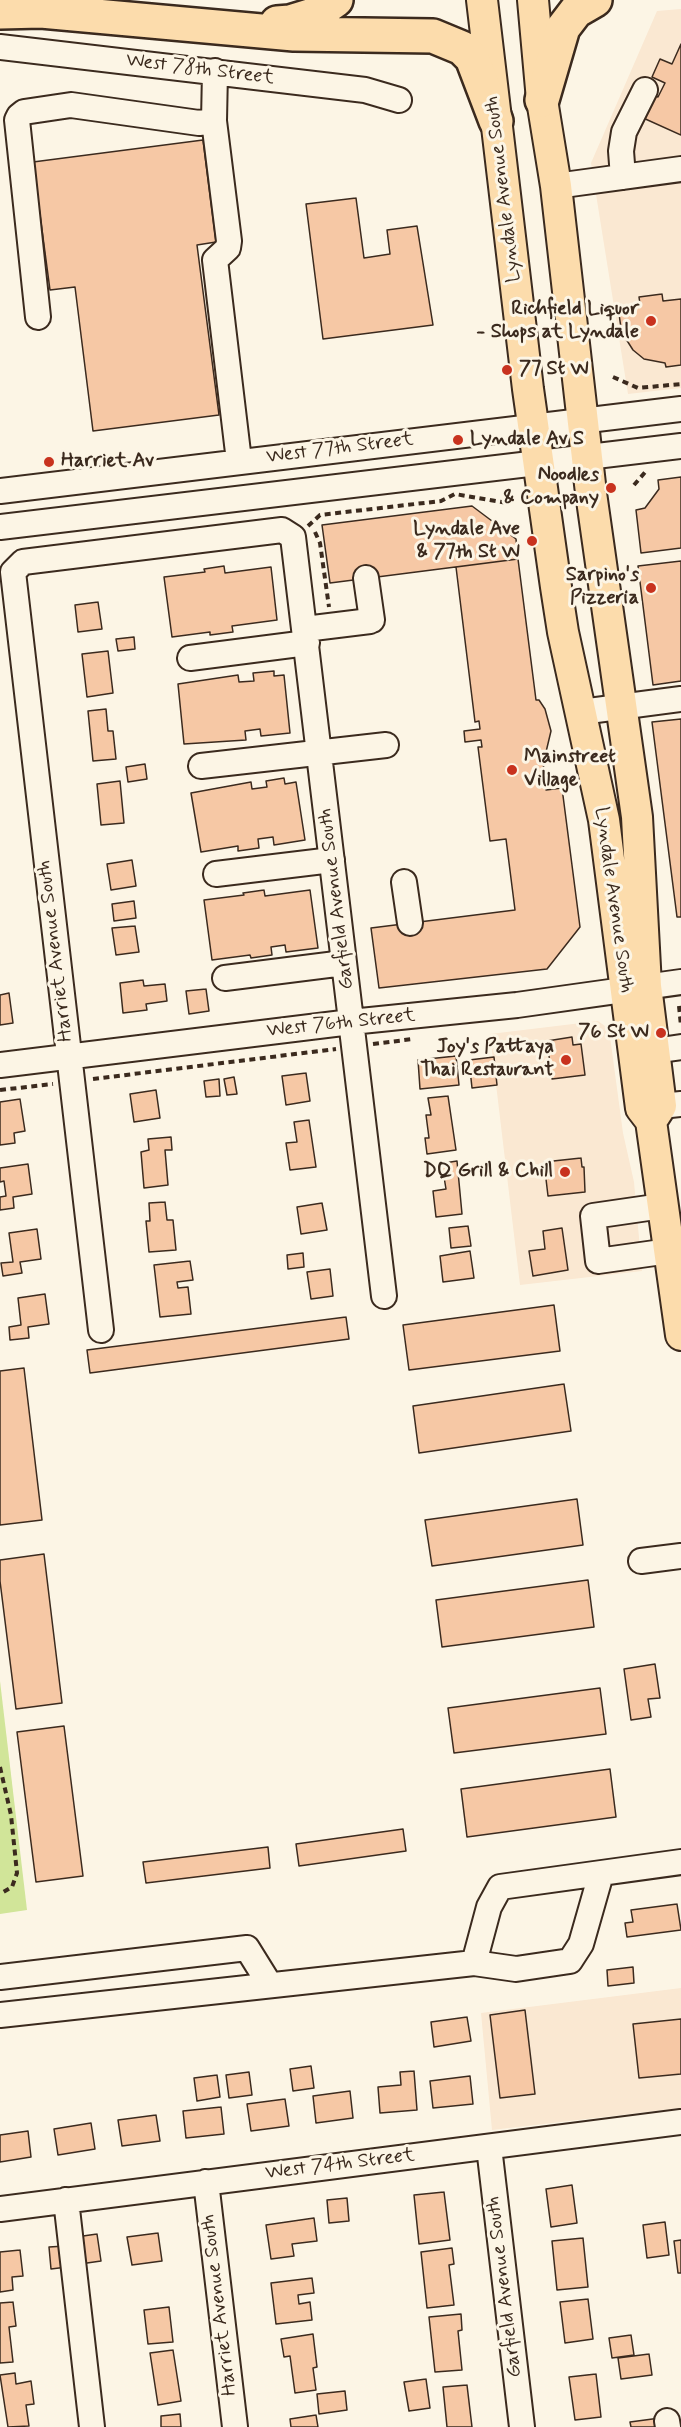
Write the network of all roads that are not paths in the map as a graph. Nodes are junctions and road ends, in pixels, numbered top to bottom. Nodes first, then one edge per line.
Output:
1 (335, 0) edge
2 (482, 0) edge
3 (533, 0) edge
4 (595, 0) edge
5 (0, 12) edge
6 (228, 29) junction
7 (0, 46) edge
8 (215, 71) junction
9 (645, 90) dead end
10 (399, 100) dead end
11 (542, 100) junction
12 (214, 121) junction
13 (496, 121) junction
14 (681, 169) edge
15 (623, 177) junction
16 (556, 186) junction
17 (38, 317) dead end
18 (681, 409) edge
19 (582, 420) junction
20 (534, 425) junction
21 (681, 446) edge
22 (587, 458) junction
23 (239, 461) junction
24 (539, 464) junction
25 (0, 491) edge
26 (0, 526) edge
27 (13, 572) joint
28 (366, 578) dead end
29 (306, 636) junction
30 (190, 658) dead end
31 (681, 699) edge
32 (621, 707) junction
33 (581, 712) junction
34 (386, 745) dead end
35 (319, 752) junction
36 (201, 766) dead end
37 (332, 860) junction
38 (216, 874) dead end
39 (404, 882) dead end
40 (410, 923) dead end
41 (344, 963) junction
42 (225, 978) dead end
43 (681, 981) edge
44 (635, 987) junction
45 (351, 1022) junction
46 (668, 1049) edge
47 (69, 1056) junction
48 (0, 1065) edge
49 (665, 1110) edge
50 (662, 1206) junction
51 (669, 1251) junction
52 (384, 1296) dead end
53 (101, 1330) dead end
54 (681, 1335) edge
55 (681, 1556) edge
56 (641, 1561) dead end
57 (681, 1862) edge
58 (601, 1874) junction
59 (474, 1963) junction
60 (0, 1977) edge
61 (270, 1985) junction
62 (0, 2015) edge
63 (681, 2122) edge
64 (489, 2147) junction
65 (206, 2182) junction
66 (66, 2200) junction
67 (0, 2209) edge
68 (92, 2427) edge
69 (235, 2427) edge
70 (522, 2427) edge

1 - 6 highway
2 - 13 main road, Lyndale Avenue South
3 - 11 main road, Lyndale Avenue South
4 - 11 highway
5 - 6 highway
6 - 13 highway
7 - 8 street, West 78th Street
8 - 10 street, West 78th Street
8 - 12 street
9 - 15 street
11 - 16 main road, Lyndale Avenue South
12 - 17 street
12 - 23 street
13 - 20 main road, Lyndale Avenue South
14 - 15 street
15 - 16 street
16 - 19 main road, Lyndale Avenue South
18 - 19 street, West 77th Street
19 - 20 street, West 77th Street
19 - 22 main road, Lyndale Avenue South
20 - 23 street, West 77th Street
20 - 24 main road, Lyndale Avenue South
21 - 22 street, West 77th Street
22 - 24 street, West 77th Street
22 - 32 main road, Lyndale Avenue South
23 - 25 street, West 77th Street
24 - 26 street, West 77th Street
24 - 33 main road, Lyndale Avenue South
27 - 29 street, Garfield Avenue South
27 - 47 street, Harriet Avenue South
28 - 29 street
29 - 30 street
29 - 35 street, Garfield Avenue South
31 - 32 street
32 - 33 street
32 - 44 main road, Lyndale Avenue South
33 - 44 main road, Lyndale Avenue South
34 - 35 street
35 - 36 street
35 - 37 street, Garfield Avenue South
37 - 38 street
37 - 41 street, Garfield Avenue South
39 - 40 street
41 - 42 street
41 - 45 street, Garfield Avenue South
43 - 44 street, West 76th Street
44 - 45 street, West 76th Street
44 - 46 main road, Lyndale Avenue South
44 - 49 main road, Lyndale Avenue South
45 - 47 street, West 76th Street
45 - 52 street, Garfield Avenue South
46 - 49 main road, Lyndale Avenue South
47 - 48 street, West 76th Street
47 - 53 street, Harriet Avenue South
49 - 50 main road, Lyndale Avenue South
50 - 51 main road, Lyndale Avenue South
50 - 51 street
51 - 54 main road, Lyndale Avenue South
55 - 56 street
57 - 58 street
58 - 59 street
58 - 59 street
59 - 61 street
60 - 61 street
61 - 62 street
63 - 64 street, West 74th Street
64 - 65 street, West 74th Street
64 - 70 street, Garfield Avenue South
65 - 66 street, West 74th Street
65 - 69 street, Harriet Avenue South
66 - 67 street, West 74th Street
66 - 68 street

